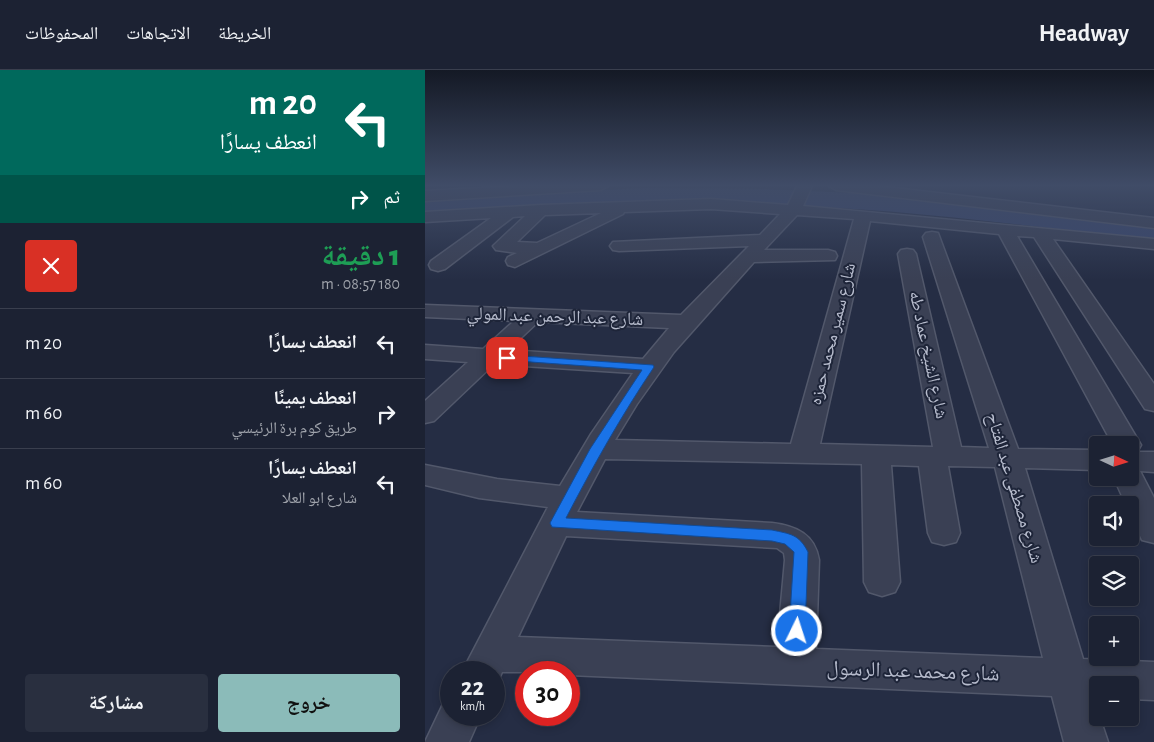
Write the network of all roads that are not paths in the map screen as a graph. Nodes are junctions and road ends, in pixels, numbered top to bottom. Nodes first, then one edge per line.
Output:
1 (502, 217) edge
2 (533, 217) edge
3 (604, 217) edge
4 (784, 217) edge
5 (862, 217) edge
6 (888, 217) edge
7 (1126, 217) edge
8 (1154, 223) edge
9 (998, 228) junction
10 (1039, 232) junction
11 (932, 237) junction
12 (1154, 244) edge
13 (619, 246) dead end
14 (758, 248) junction
15 (900, 248) joint
16 (539, 249) junction
17 (829, 256) dead end
18 (515, 261) dead end
19 (439, 265) dead end
20 (425, 311) edge
21 (532, 316) junction
22 (685, 322) junction
23 (425, 352) edge
24 (489, 357) junction
25 (649, 367) junction
26 (1154, 403) edge
27 (425, 415) edge
28 (1120, 436) edge
29 (596, 449) junction
30 (803, 454) junction
31 (876, 455) junction
32 (940, 457) junction
33 (1007, 458) junction
34 (1089, 460) edge
35 (425, 475) edge
36 (1139, 477) edge
37 (563, 510) junction
38 (1154, 531) edge
39 (944, 533) dead end
40 (882, 582) dead end
41 (488, 661) edge
42 (505, 663) edge
43 (795, 666) junction
44 (1068, 677) junction
45 (1154, 681) edge
46 (455, 726) edge
47 (447, 742) edge
48 (1086, 742) edge

1 - 19 street
2 - 16 street
3 - 16 street
4 - 14 street
5 - 30 street, شارع سمير محمد حمزه
6 - 9 street
7 - 8 street
9 - 10 street
9 - 11 street
9 - 28 street
10 - 12 street
10 - 26 street
11 - 15 street
11 - 33 street, شارع مصطفى عبد الفتاح
13 - 14 street
14 - 17 street
14 - 22 street
15 - 32 street, شارع الشيخ عماد طه
16 - 18 street
20 - 21 street, شارع عبد الرحمن عبد المولي
21 - 22 street, شارع عبد الرحمن عبد المولي
21 - 24 street
22 - 25 street
23 - 24 street
24 - 25 street
24 - 27 street
25 - 29 street
29 - 30 street
29 - 37 street
30 - 31 street
31 - 32 street
31 - 40 street
32 - 33 street
32 - 39 street
33 - 34 street
33 - 44 street, شارع مصطفى عبد الفتاح
35 - 37 street
36 - 38 street
37 - 41 street
37 - 43 street
42 - 43 street, شارع محمد عبد الرسول
43 - 44 street, شارع محمد عبد الرسول
44 - 45 street, شارع محمد عبد الرسول
44 - 48 street, شارع مصطفى عبد الفتاح
46 - 47 street

